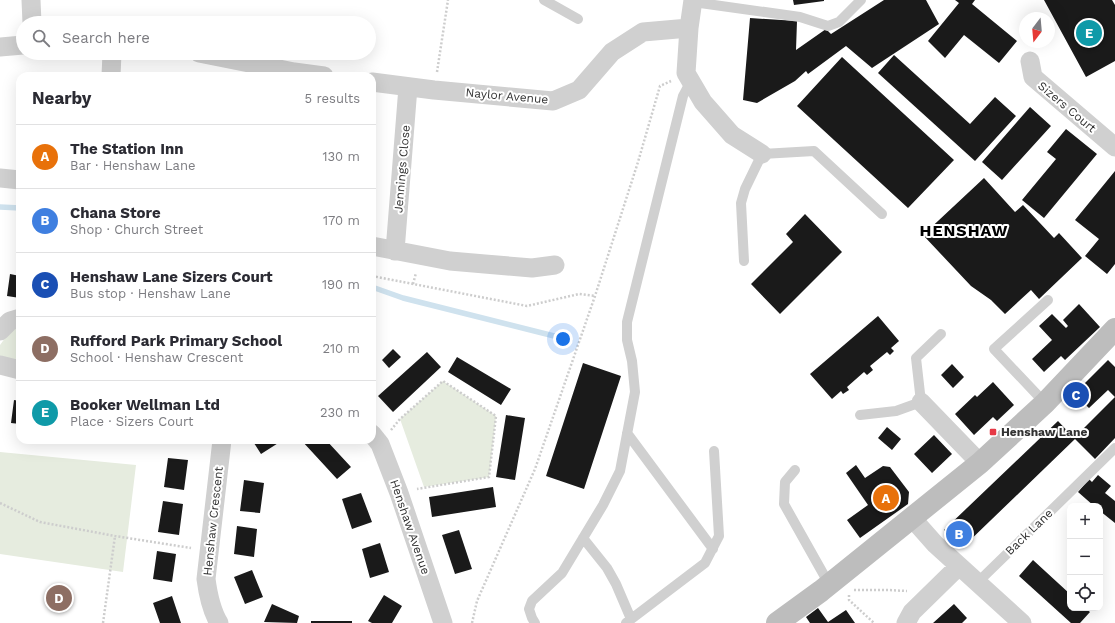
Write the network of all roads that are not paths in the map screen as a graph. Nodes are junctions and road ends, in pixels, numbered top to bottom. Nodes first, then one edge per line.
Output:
1 (31, 0) edge
2 (544, 0) edge
3 (861, 0) edge
4 (693, 1) edge
5 (32, 16) edge
6 (578, 19) dead end
7 (689, 28) junction
8 (16, 46) edge
9 (0, 47) edge
10 (112, 60) edge
11 (234, 60) edge
12 (1030, 61) dead end
13 (112, 72) edge
14 (294, 72) edge
15 (689, 77) junction
16 (376, 83) edge
17 (408, 87) junction
18 (1115, 147) edge
19 (762, 154) junction
20 (0, 178) edge
21 (16, 180) edge
22 (882, 214) dead end
23 (376, 247) edge
24 (395, 251) junction
25 (744, 262) dead end
26 (555, 265) dead end
27 (1048, 300) dead end
28 (16, 319) edge
29 (1115, 329) edge
30 (0, 331) edge
31 (941, 334) dead end
32 (0, 365) edge
33 (16, 369) edge
34 (921, 402) junction
35 (1045, 403) junction
36 (860, 415) dead end
37 (628, 433) junction
38 (376, 439) edge
39 (222, 444) edge
40 (1115, 449) edge
41 (714, 451) dead end
42 (980, 463) junction
43 (795, 470) dead end
44 (912, 518) junction
45 (583, 538) junction
46 (713, 549) junction
47 (959, 566) junction
48 (977, 583) junction
49 (829, 584) junction
50 (628, 621) edge
51 (219, 623) edge
52 (443, 623) edge
53 (535, 623) edge
54 (776, 623) edge
55 (906, 623) edge
56 (1022, 623) edge

1 - 5 street
2 - 6 lane
3 - 4 lane
4 - 7 street
7 - 15 street
7 - 17 street, Naylor Avenue
8 - 9 street
10 - 13 street
11 - 14 street
12 - 18 street, Sizers Court
15 - 19 street
15 - 37 lane
16 - 17 street, Naylor Avenue
17 - 24 street, Jennings Close
19 - 22 lane
19 - 25 lane
20 - 21 street
23 - 24 street
24 - 26 street
27 - 35 lane
28 - 30 street
29 - 35 street
31 - 34 lane
32 - 33 street
34 - 36 lane
34 - 42 street
35 - 42 street
37 - 45 lane
37 - 46 lane
38 - 52 street, Henshaw Avenue
39 - 51 street, Henshaw Crescent
40 - 48 lane, Back Lane
41 - 46 lane
42 - 44 street
43 - 49 lane
44 - 47 street
44 - 49 street
45 - 50 lane
45 - 53 lane
46 - 50 lane
47 - 48 street
47 - 55 street
48 - 56 street
49 - 54 street

